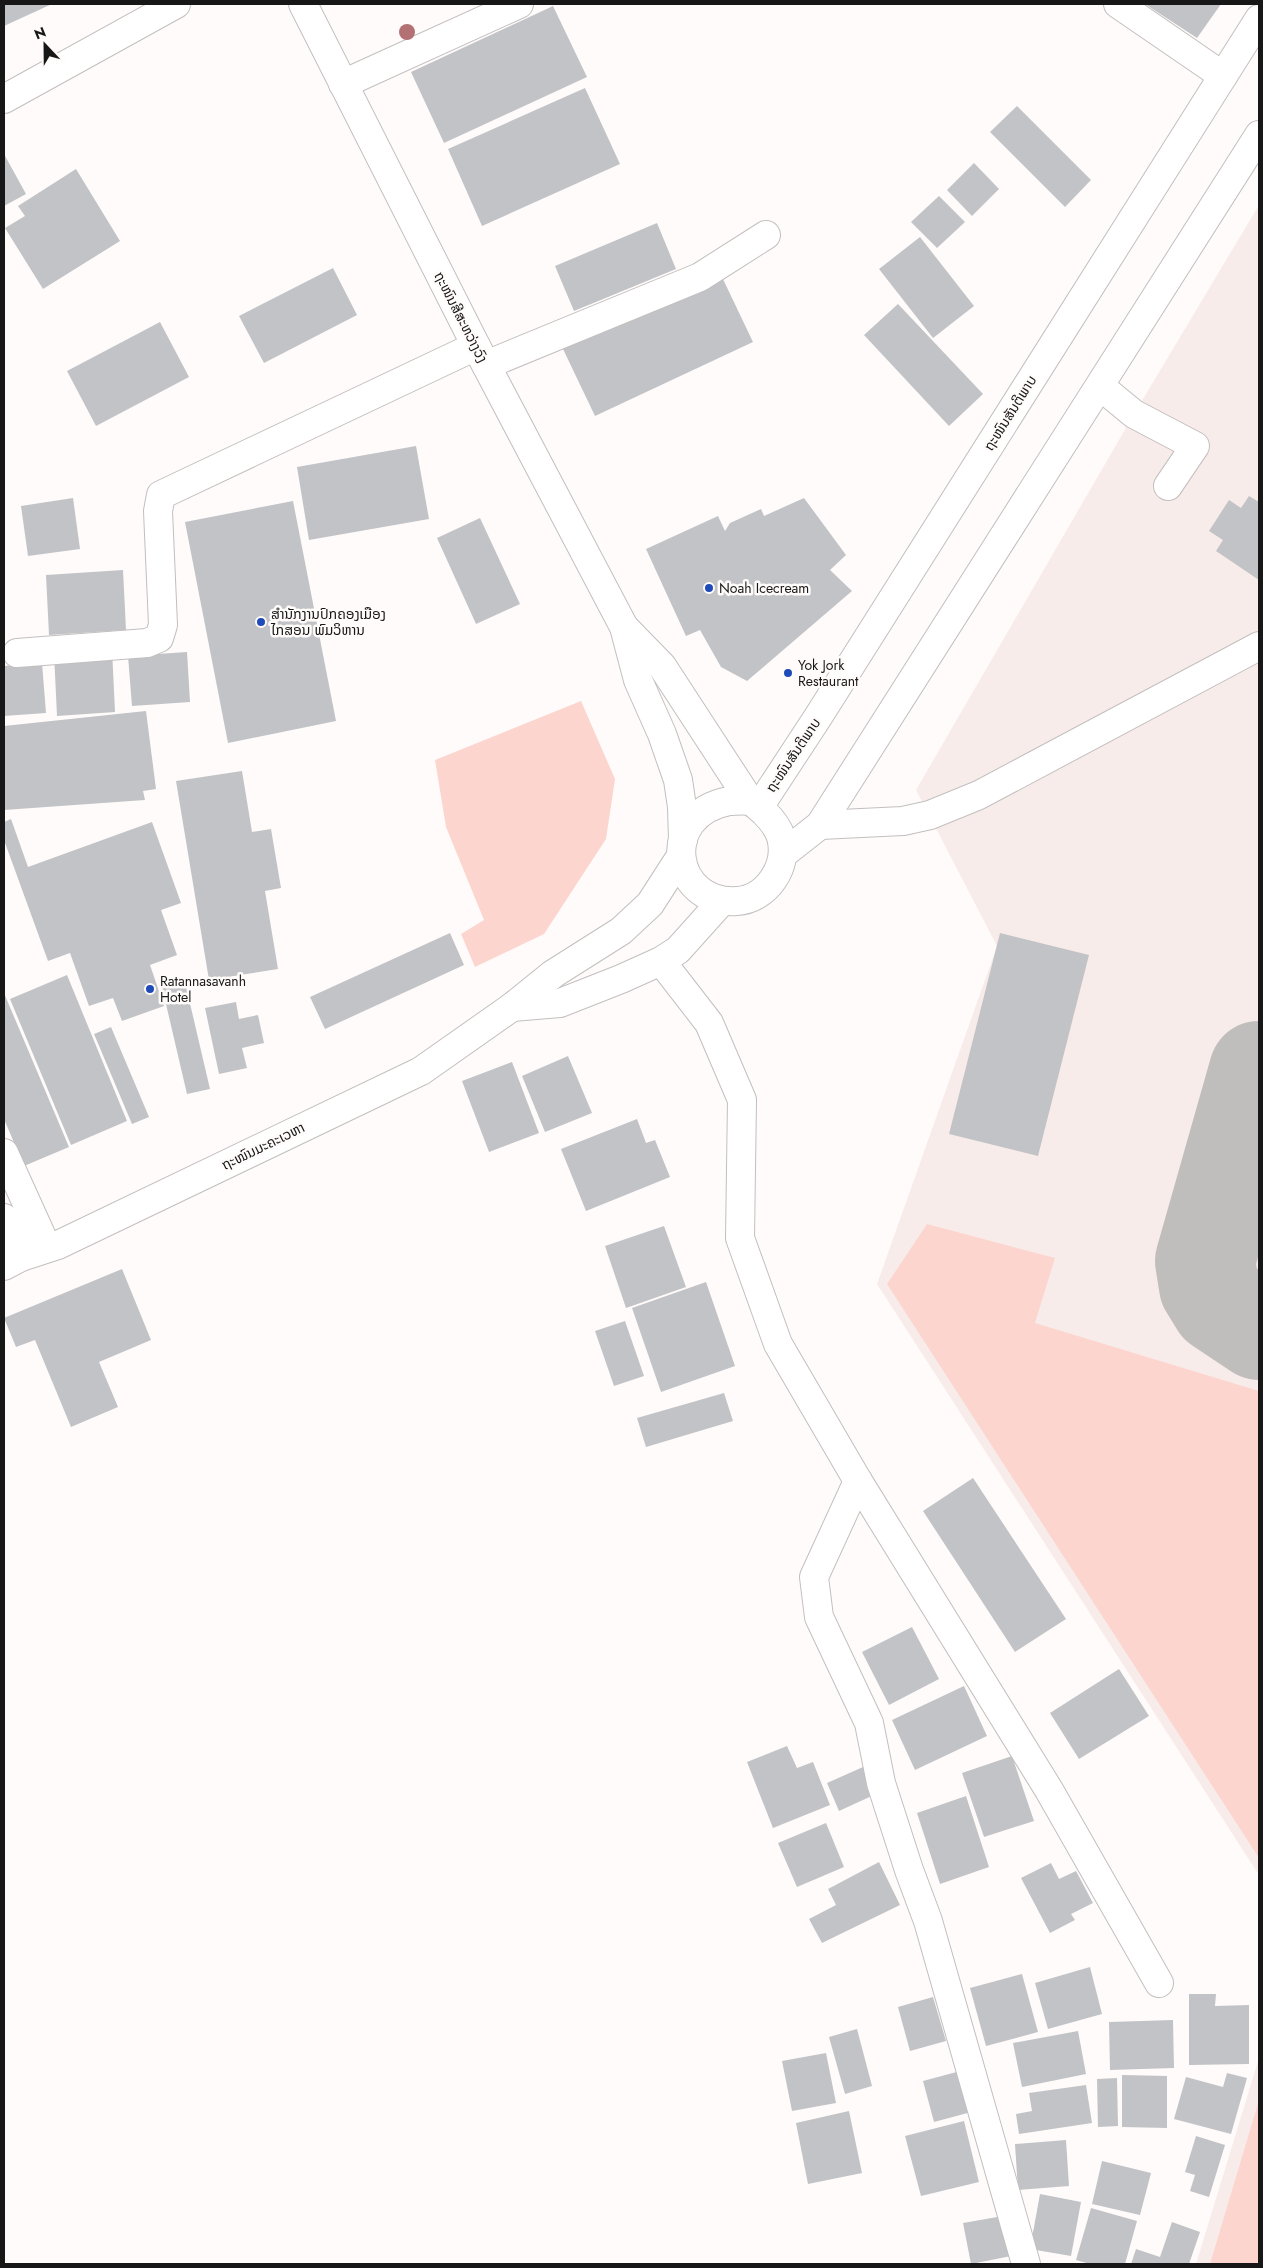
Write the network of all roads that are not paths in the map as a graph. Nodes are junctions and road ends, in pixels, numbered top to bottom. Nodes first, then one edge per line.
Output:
1 (176, 4) edge
2 (303, 4) edge
3 (518, 4) edge
4 (1118, 4) edge
5 (1259, 19) edge
6 (1223, 76) junction
7 (343, 84) junction
8 (4, 98) edge
9 (1259, 135) edge
10 (766, 235) dead end
11 (481, 356) junction
12 (1100, 386) junction
13 (1168, 486) dead end
14 (624, 627) junction
15 (1259, 646) edge
16 (17, 653) dead end
17 (754, 804) junction
18 (820, 825) junction
19 (682, 848) junction
20 (782, 854) junction
21 (722, 901) junction
22 (661, 960) junction
23 (512, 1007) junction
24 (4, 1153) edge
25 (4, 1218) edge
26 (47, 1248) junction
27 (12, 1261) edge
28 (858, 1481) junction
29 (1159, 1983) dead end
30 (1026, 2264) edge

1 - 8 street
2 - 7 street, ຖະໜົນສີສະຫວ່າງວົງ
3 - 7 street
4 - 6 street
5 - 6 street, ຖະໜົນສັນຕິພາບ
6 - 17 street, ຖະໜົນສັນຕິພາບ
7 - 11 street, ຖະໜົນສີສະຫວ່າງວົງ
9 - 12 street
10 - 11 street
11 - 14 street, ຖະໜົນສີສະຫວ່າງວົງ
11 - 16 street
12 - 13 street
12 - 18 street
14 - 17 street
14 - 19 street
15 - 18 street
17 - 19 street
17 - 20 street
18 - 20 street
19 - 21 street
19 - 23 street, ຖະໜົນມະຄະເວຫາ
20 - 21 street
21 - 22 street
22 - 23 street
22 - 28 street
23 - 26 street, ຖະໜົນມະຄະເວຫາ
24 - 26 street
25 - 27 street
26 - 27 street, ຖະໜົນມະຄະເວຫາ
28 - 29 street
28 - 30 street

